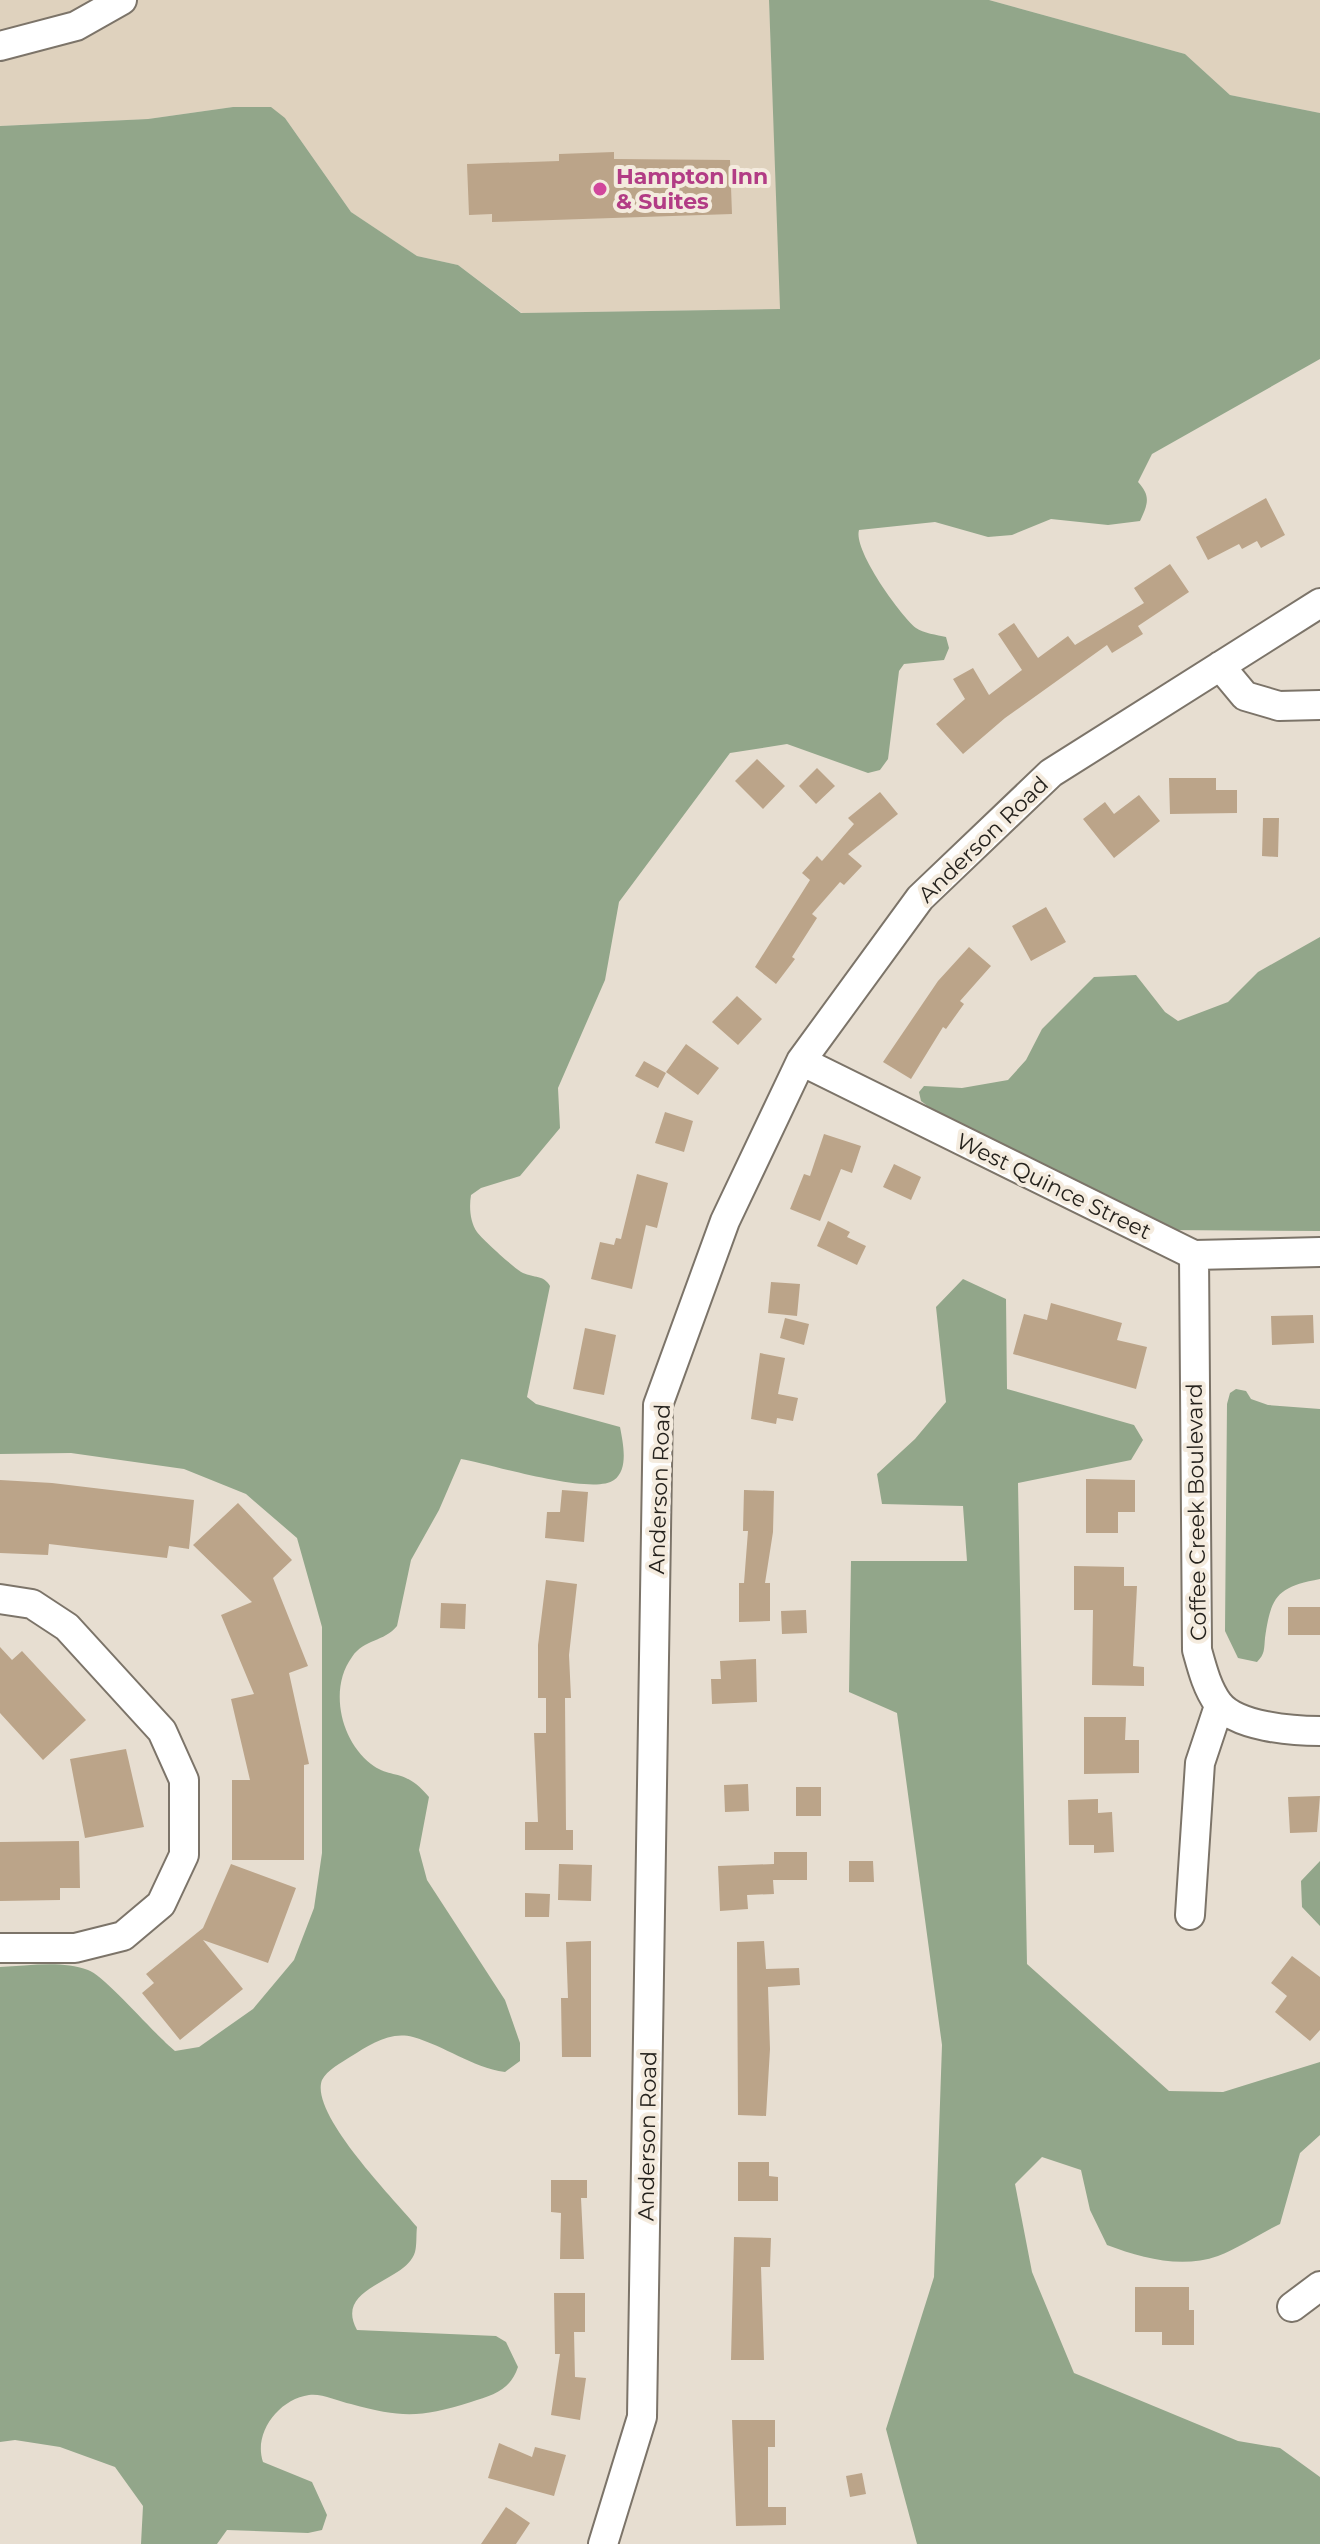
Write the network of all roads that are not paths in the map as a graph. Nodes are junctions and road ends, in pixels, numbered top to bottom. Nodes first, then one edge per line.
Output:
1 (122, 0) edge
2 (0, 46) edge
3 (1320, 603) edge
4 (1220, 666) junction
5 (1320, 705) edge
6 (801, 1061) junction
7 (1320, 1252) edge
8 (1194, 1255) junction
9 (0, 1599) edge
10 (1219, 1706) junction
11 (1320, 1731) edge
12 (1190, 1915) dead end
13 (0, 1948) edge
14 (1320, 2286) edge
15 (1292, 2307) dead end
16 (603, 2544) edge

1 - 2 street
3 - 4 street, Anderson Road
4 - 5 street
4 - 6 street, Anderson Road
6 - 8 street, West Quince Street
6 - 16 street, Anderson Road
7 - 8 street, West Quince Street
8 - 10 street, Coffee Creek Boulevard
9 - 13 street
10 - 11 street
10 - 12 street
14 - 15 street

